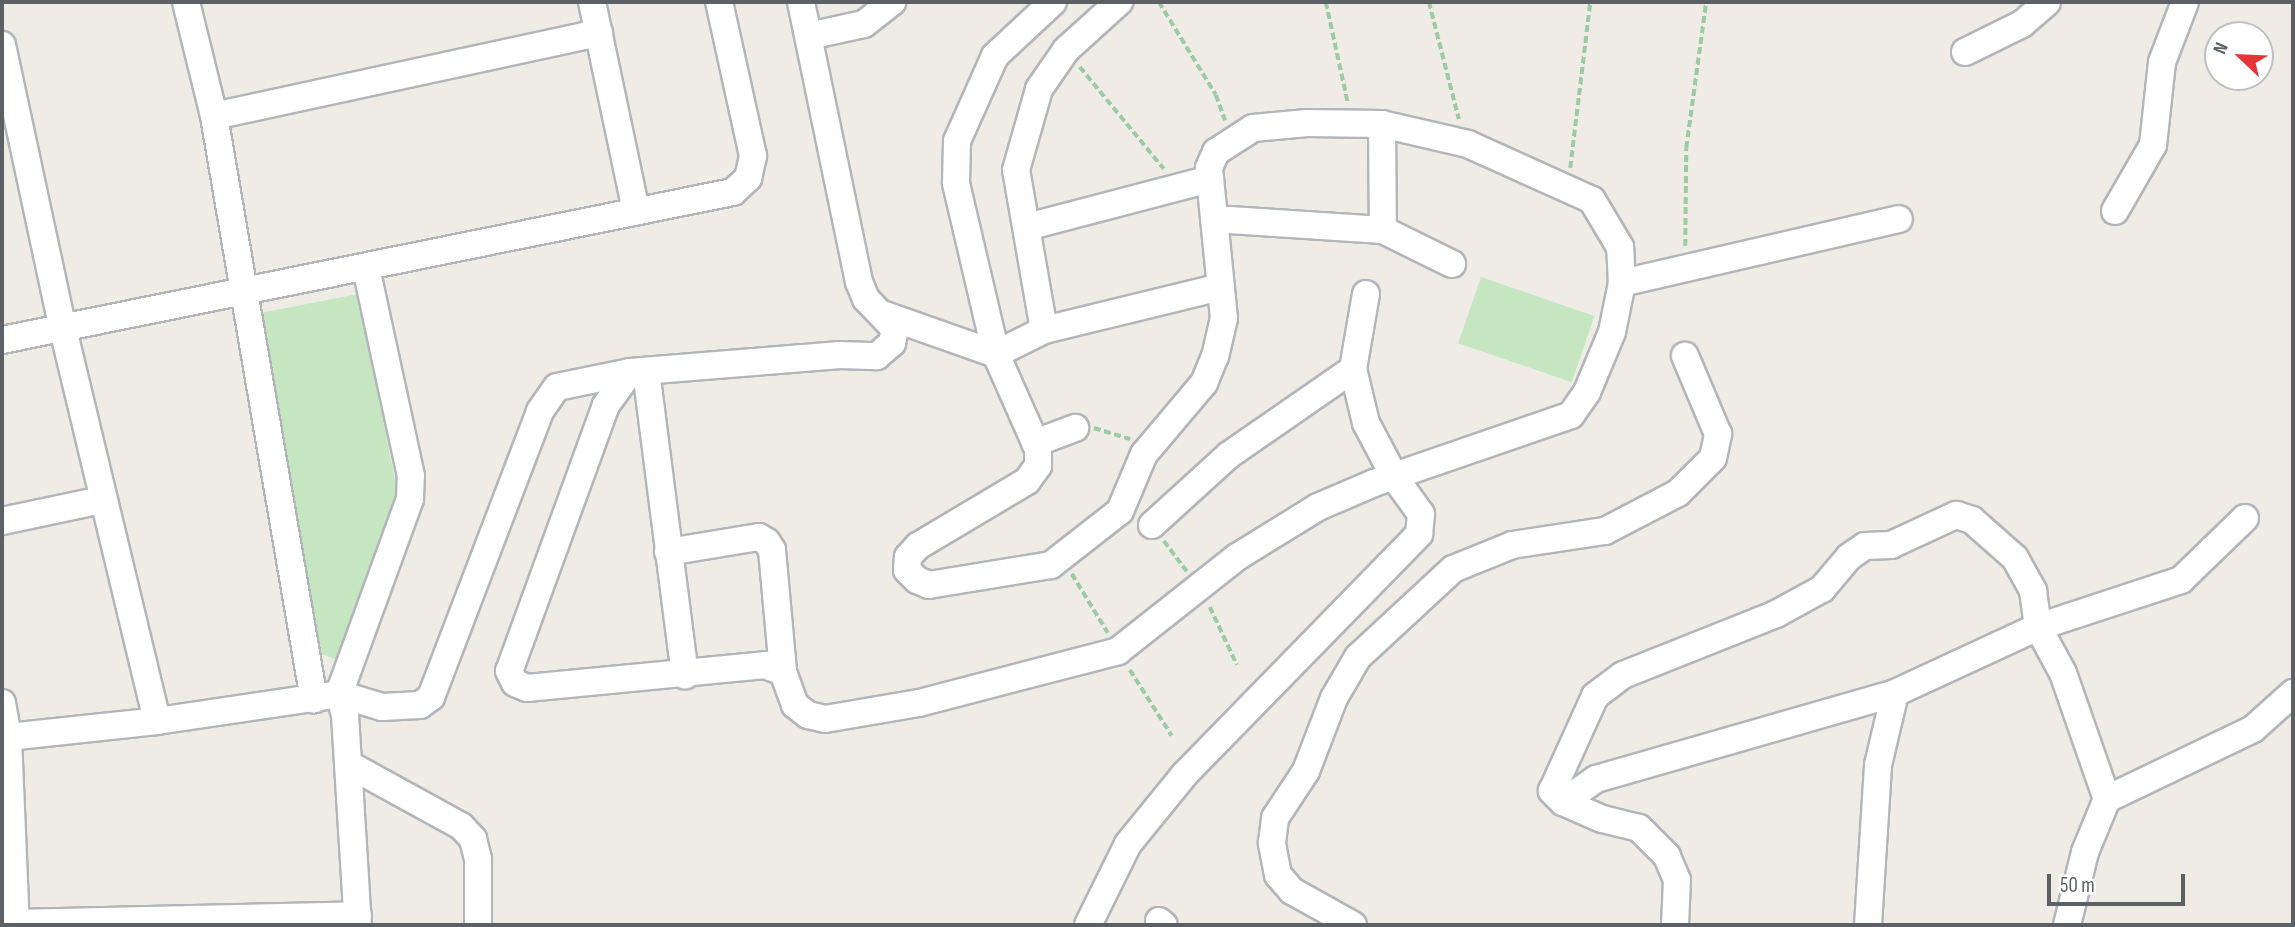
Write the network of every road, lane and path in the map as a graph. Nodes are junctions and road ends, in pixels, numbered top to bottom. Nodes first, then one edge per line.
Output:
1 (186, 2) edge
2 (592, 2) edge
3 (719, 2) edge
4 (801, 2) edge
5 (892, 2) edge
6 (1053, 2) edge
7 (1119, 2) edge
8 (1159, 2) edge
9 (1326, 2) edge
10 (1429, 2) edge
11 (1590, 2) edge
12 (1706, 2) edge
13 (2047, 2) edge
14 (2185, 2) edge
15 (599, 33) junction
16 (809, 36) junction
17 (2, 45) edge
18 (1066, 50) junction
19 (1965, 52) dead end
20 (214, 116) junction
21 (1352, 122) junction
22 (1382, 124) junction
23 (1233, 142) junction
24 (1468, 144) junction
25 (1210, 178) junction
26 (1176, 185) junction
27 (1567, 188) junction
28 (636, 211) junction
29 (2115, 211) dead end
30 (1214, 219) junction
31 (1899, 219) dead end
32 (1027, 228) junction
33 (1383, 230) junction
34 (1452, 264) dead end
35 (1685, 265) junction
36 (366, 268) junction
37 (1622, 283) junction
38 (1221, 287) junction
39 (244, 293) junction
40 (1366, 294) dead end
41 (885, 315) junction
42 (63, 328) junction
43 (1044, 330) junction
44 (2, 340) edge
45 (996, 354) junction
46 (1685, 356) dead end
47 (1353, 369) junction
48 (638, 371) junction
49 (1075, 428) joint
50 (1035, 443) junction
51 (1150, 445) junction
52 (1395, 478) junction
53 (102, 500) junction
54 (2245, 518) dead end
55 (2, 521) edge
56 (1152, 525) dead end
57 (668, 552) junction
58 (2038, 626) junction
59 (783, 672) junction
60 (685, 676) junction
61 (1895, 692) junction
62 (2293, 693) edge
63 (327, 697) junction
64 (2, 703) edge
65 (156, 721) junction
66 (8, 737) junction
67 (348, 764) junction
68 (2107, 799) junction
69 (1563, 802) junction
70 (358, 920) edge
71 (16, 924) edge
72 (478, 925) edge
73 (1088, 925) edge
74 (1353, 925) edge
75 (1675, 925) edge
76 (1868, 925) edge
77 (2067, 925) edge

1 - 20 street
2 - 15 street
3 - 28 street
4 - 16 street
5 - 16 street
6 - 45 street
7 - 18 street
8 - 23 path
9 - 21 path
10 - 24 path
11 - 27 path
12 - 35 path
13 - 19 street
14 - 29 street
15 - 20 street
15 - 28 street
16 - 41 street
17 - 42 street
18 - 26 path
18 - 32 street
20 - 39 street
21 - 22 street
21 - 23 street
22 - 24 street
22 - 33 street
23 - 25 street
24 - 27 street
25 - 26 street
25 - 30 street
26 - 32 street
27 - 37 street
28 - 36 street
30 - 33 street
30 - 38 street
31 - 35 street
32 - 43 street
33 - 34 street
35 - 37 street
36 - 39 street
36 - 63 street
37 - 52 street
38 - 43 street
38 - 51 street
39 - 42 street
39 - 63 street
40 - 47 street
41 - 45 street
41 - 48 street
42 - 44 street
42 - 53 street
43 - 45 street
45 - 50 street
46 - 74 street
47 - 52 street
47 - 56 street
48 - 57 street
48 - 60 street
48 - 63 street
49 - 50 street
49 - 51 path
50 - 51 street
52 - 59 street
52 - 73 street
53 - 55 street
53 - 65 street
54 - 58 street
57 - 59 street
57 - 60 street
58 - 61 street
58 - 68 street
58 - 69 street
59 - 60 street
61 - 69 street
61 - 76 street
62 - 68 street
63 - 65 street
63 - 67 street
64 - 66 street
65 - 66 street
66 - 71 street
67 - 70 street
67 - 72 street
68 - 77 street
69 - 75 street
70 - 71 street

